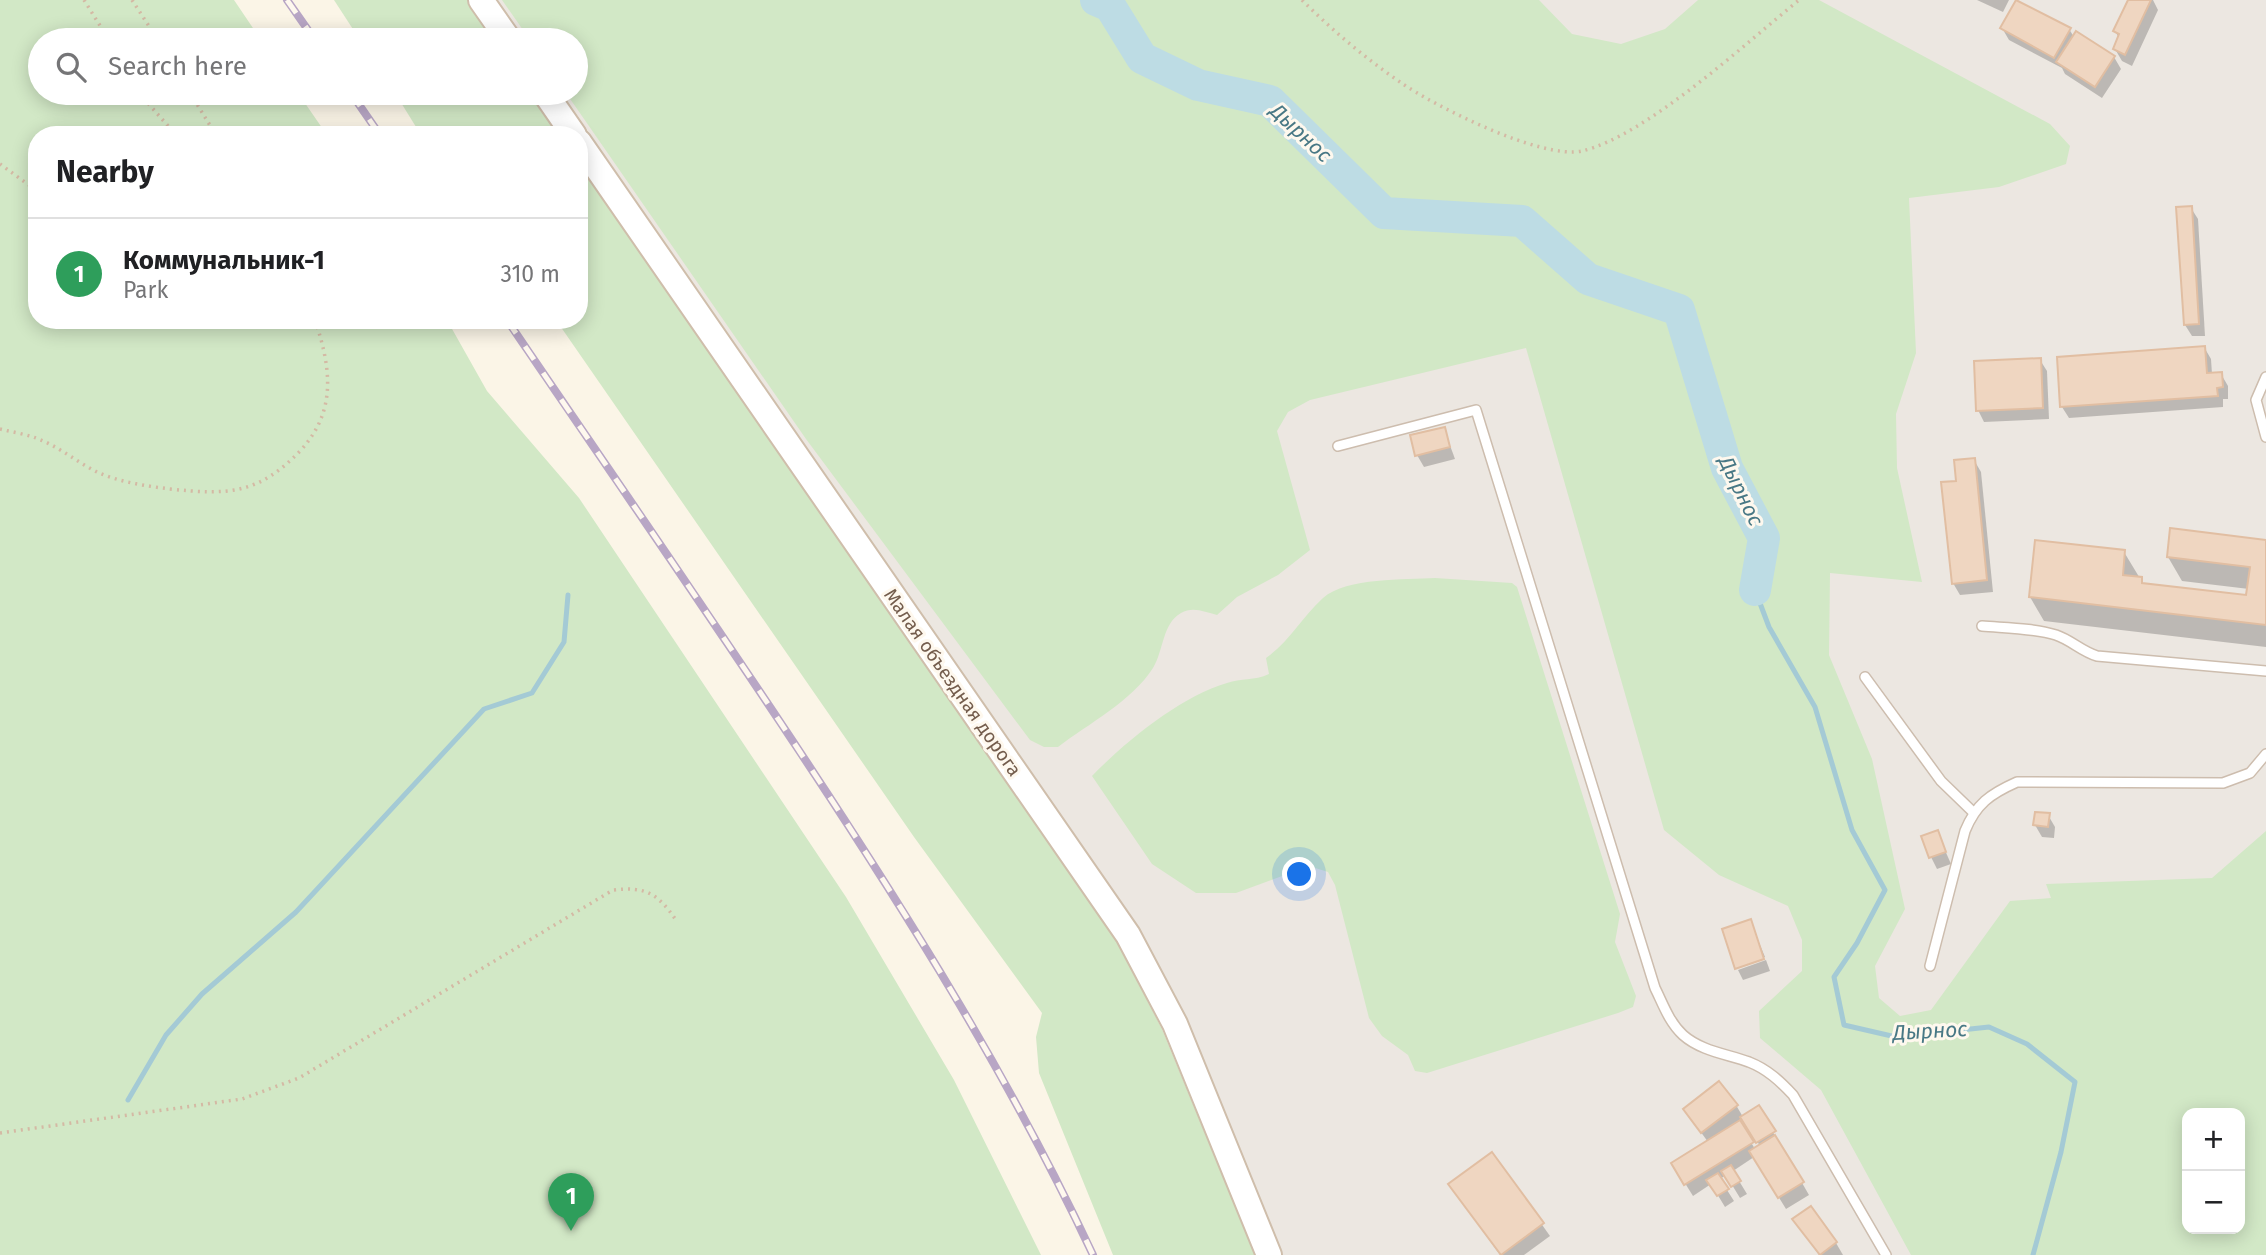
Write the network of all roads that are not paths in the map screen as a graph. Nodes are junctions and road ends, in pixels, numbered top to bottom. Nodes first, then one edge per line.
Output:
1 (481, 0) edge
2 (501, 28) edge
3 (553, 105) edge
4 (568, 126) edge
5 (588, 155) edge
6 (2266, 377) edge
7 (2266, 437) edge
8 (1338, 446) dead end
9 (1982, 626) dead end
10 (2266, 671) edge
11 (1865, 677) dead end
12 (2266, 754) edge
13 (1973, 812) junction
14 (1930, 966) dead end
15 (1269, 1255) edge
16 (1886, 1255) edge

1 - 2 street
3 - 4 street
5 - 15 street, Малая объездная дорога
6 - 7 lane
8 - 16 lane
9 - 10 lane
11 - 13 lane
12 - 13 lane
13 - 14 lane

